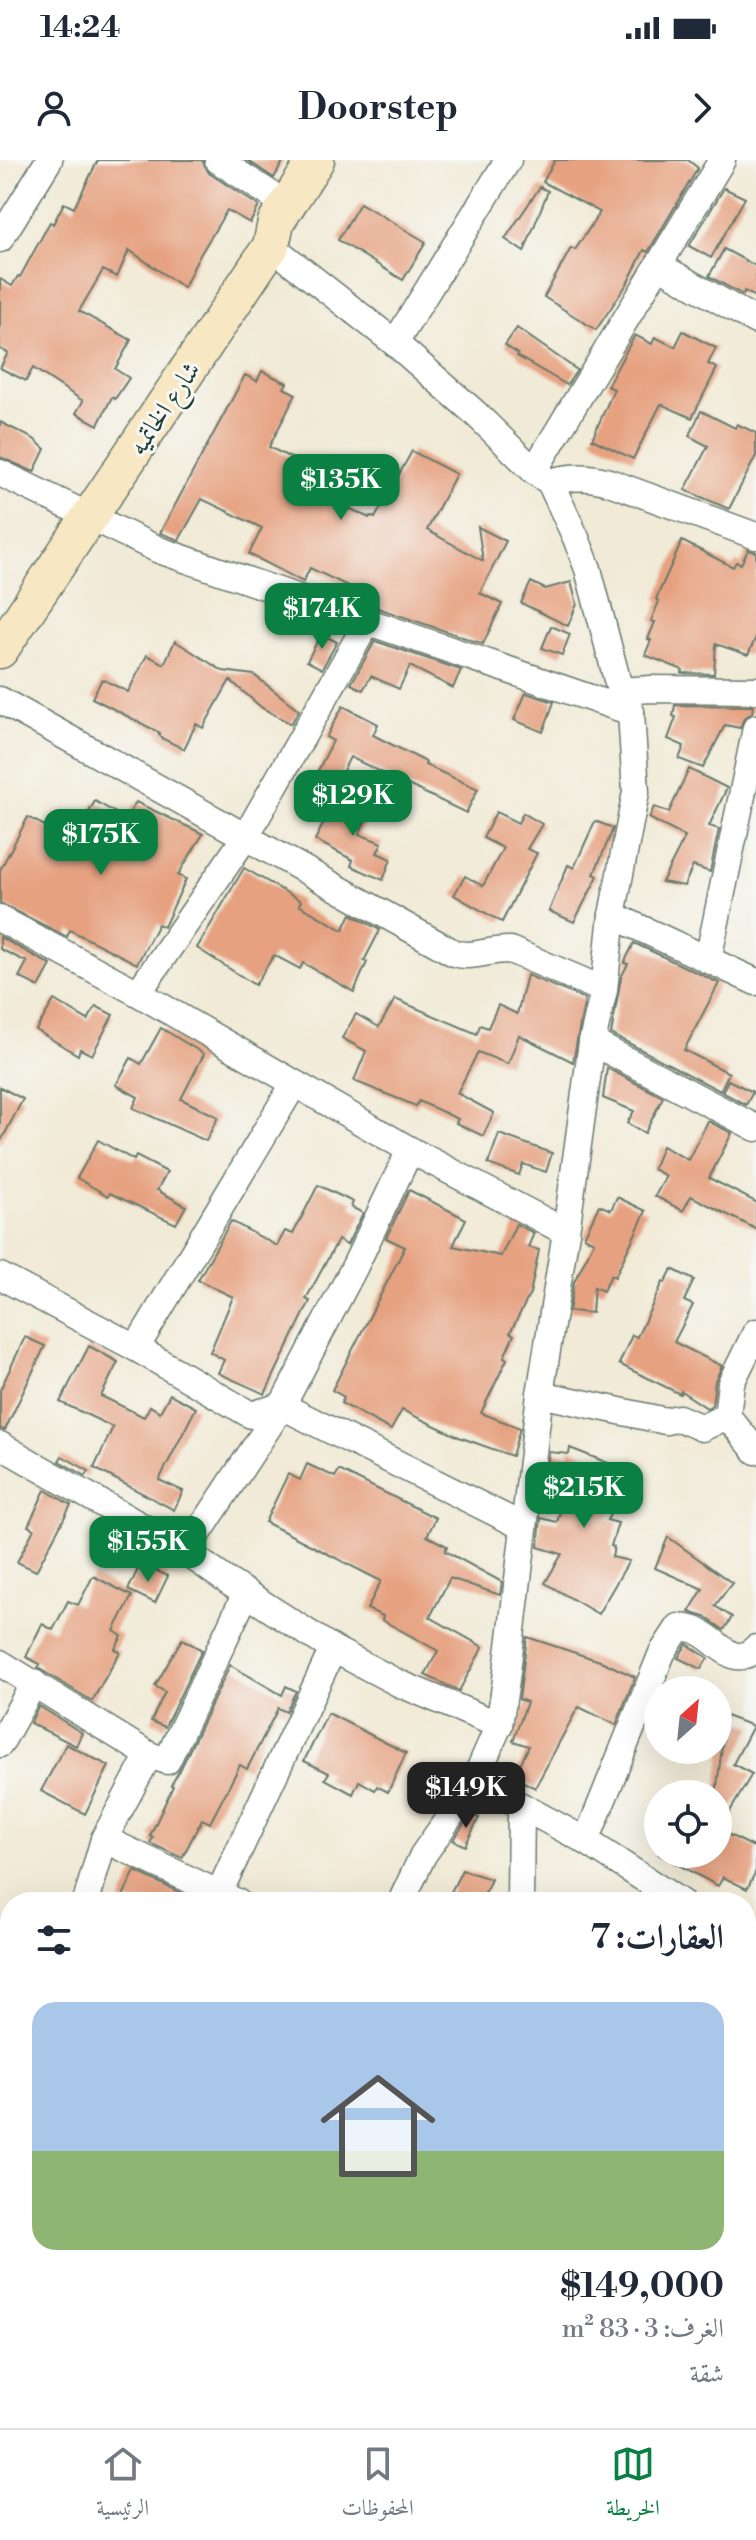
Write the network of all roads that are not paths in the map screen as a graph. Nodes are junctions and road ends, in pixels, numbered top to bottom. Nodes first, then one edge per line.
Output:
1 (49, 160) edge
2 (218, 160) edge
3 (316, 160) edge
4 (508, 160) edge
5 (722, 160) edge
6 (287, 205) junction
7 (0, 239) edge
8 (271, 246) junction
9 (658, 265) junction
10 (756, 321) edge
11 (395, 343) junction
12 (0, 473) edge
13 (542, 476) junction
14 (92, 516) junction
15 (756, 536) edge
16 (368, 621) junction
17 (0, 650) edge
18 (756, 690) edge
19 (0, 700) edge
20 (626, 702) junction
21 (756, 728) edge
22 (246, 836) junction
23 (612, 915) junction
24 (0, 919) edge
25 (708, 960) junction
26 (756, 982) edge
27 (604, 990) junction
28 (138, 993) junction
29 (592, 1042) junction
30 (294, 1084) junction
31 (756, 1128) edge
32 (410, 1150) junction
33 (566, 1232) junction
34 (0, 1276) edge
35 (756, 1332) edge
36 (136, 1348) junction
37 (540, 1394) junction
38 (282, 1406) junction
39 (727, 1416) junction
40 (0, 1445) edge
41 (756, 1451) edge
42 (524, 1527) junction
43 (186, 1552) junction
44 (246, 1593) junction
45 (756, 1648) edge
46 (333, 1649) junction
47 (0, 1663) edge
48 (34, 1683) junction
49 (499, 1725) junction
50 (0, 1744) edge
51 (149, 1755) junction
52 (474, 1782) junction
53 (521, 1806) junction
54 (104, 1839) junction
55 (586, 1841) junction
56 (89, 1892) edge
57 (217, 1892) edge
58 (230, 1892) edge
59 (406, 1892) edge
60 (520, 1892) edge
61 (665, 1892) edge

1 - 7 street
2 - 6 street
3 - 6 street, شارع الخاتميه
4 - 11 street
5 - 9 street
6 - 8 street, شارع الخاتميه
8 - 11 street
8 - 14 street, شارع الخاتميه
9 - 10 street
9 - 13 street
11 - 13 street
12 - 14 street
13 - 15 street
13 - 20 street
14 - 16 street
14 - 17 street, شارع الخاتميه
16 - 20 street
16 - 22 street
18 - 20 street
19 - 22 street
20 - 23 street
21 - 25 street
22 - 27 street
22 - 28 street
23 - 25 street
23 - 27 street
24 - 28 street
25 - 26 street
27 - 29 street
28 - 30 street
29 - 31 street
29 - 33 street
30 - 32 street
30 - 36 street
32 - 33 street
32 - 38 street
33 - 37 street
34 - 36 street
35 - 39 street
36 - 38 street
37 - 39 street
37 - 42 street
38 - 42 street
38 - 43 street
39 - 41 street
40 - 43 street
42 - 49 street
43 - 44 street
44 - 46 street
44 - 51 street
45 - 55 street
46 - 49 street
46 - 58 street
47 - 48 street
48 - 50 street
48 - 51 street
49 - 52 street
51 - 54 street
52 - 53 street
52 - 59 street
53 - 55 street
53 - 60 street
54 - 56 street
54 - 57 street
55 - 61 street

